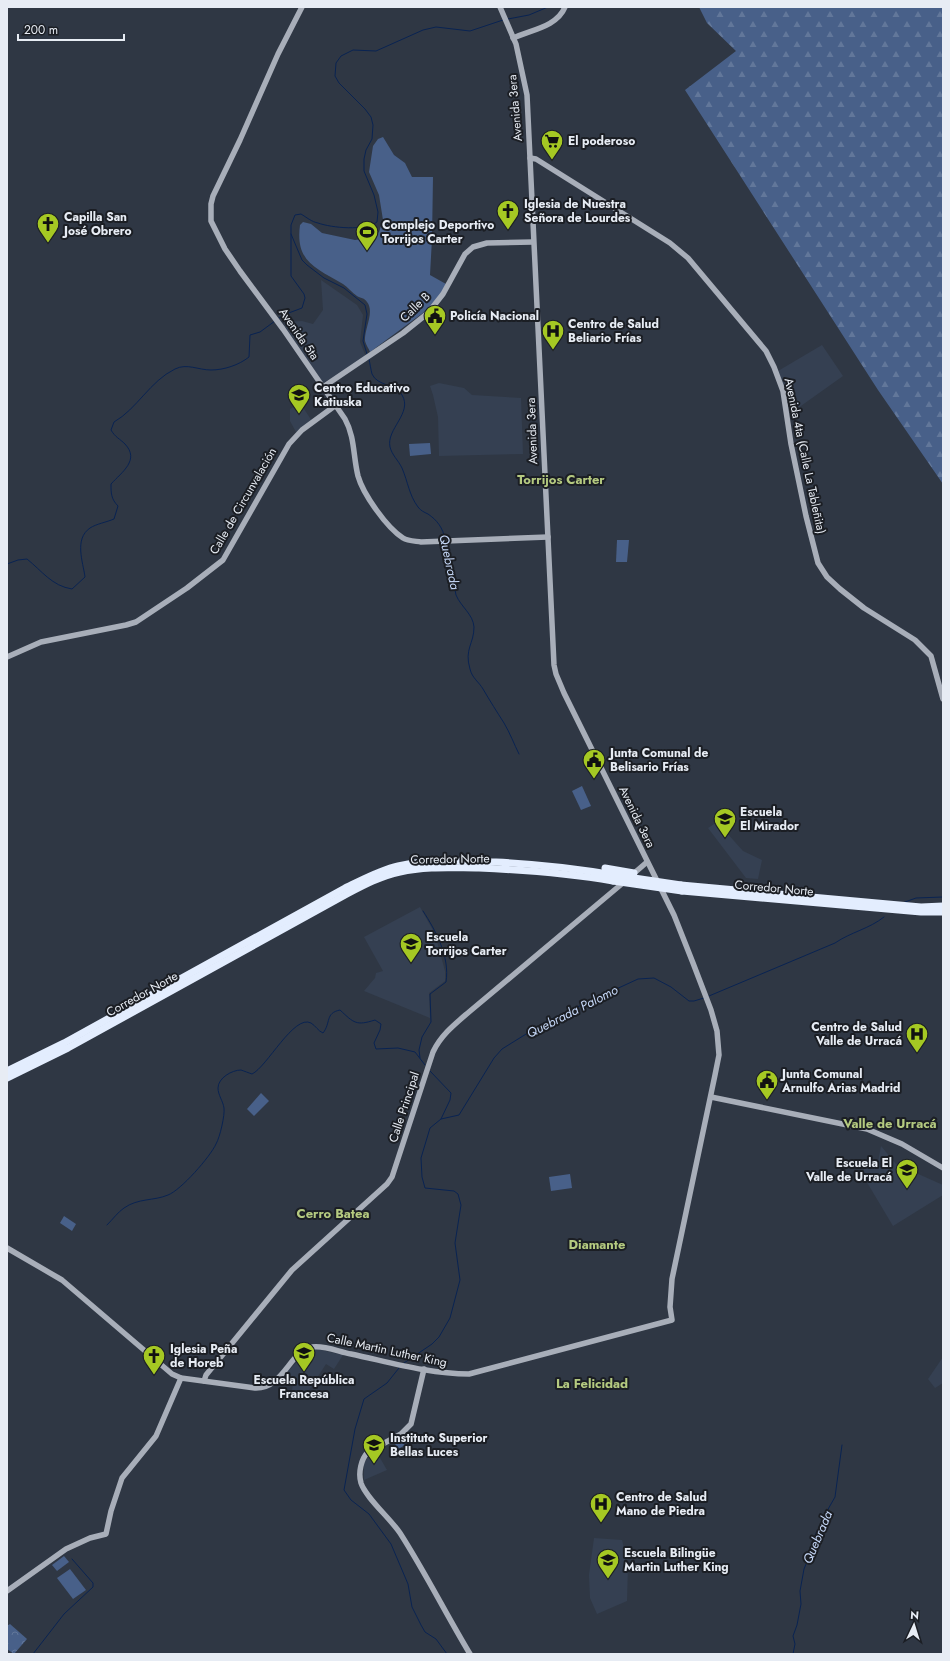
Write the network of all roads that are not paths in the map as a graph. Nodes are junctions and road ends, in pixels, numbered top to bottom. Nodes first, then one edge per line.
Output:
1 (302, 7) edge
2 (565, 7) edge
3 (501, 9) edge
4 (513, 38) junction
5 (530, 158) junction
6 (534, 242) junction
7 (323, 387) junction
8 (336, 405) junction
9 (548, 537) junction
10 (7, 657) edge
11 (943, 699) edge
12 (473, 862) junction
13 (647, 862) junction
14 (530, 865) junction
15 (634, 873) junction
16 (682, 888) junction
17 (943, 906) edge
18 (943, 912) edge
19 (243, 948) junction
20 (229, 955) junction
21 (7, 1071) edge
22 (7, 1078) edge
23 (711, 1097) junction
24 (943, 1168) edge
25 (7, 1248) edge
26 (672, 1320) joint
27 (424, 1369) junction
28 (181, 1378) junction
29 (204, 1381) junction
30 (7, 1591) edge
31 (470, 1654) edge

1 - 7 street, Avenida 5ta
2 - 4 street
3 - 4 street, Avenida 3era
4 - 5 street, Avenida 3era
5 - 6 street, Avenida 3era
5 - 11 street, Avenida 4ta (Calle La Tableñita)
6 - 7 street, Calle B
6 - 9 street, Avenida 3era
7 - 8 street, Avenida 5ta
8 - 9 street, Avenida 5ta
8 - 10 street, Calle de Circunvalación
9 - 13 street, Avenida 3era
12 - 14 highway, Corredor Norte
12 - 19 highway, Corredor Norte
12 - 19 highway, Corredor Norte
13 - 15 street, Calle Principal
13 - 23 street, Avenida 3era
14 - 15 highway
14 - 16 highway, Corredor Norte, bridge
15 - 29 street, Calle Principal
16 - 17 highway, Corredor Norte
16 - 18 highway, Corredor Norte
19 - 20 highway, Corredor Norte
20 - 21 highway, Corredor Norte
20 - 22 highway, Corredor Norte
23 - 24 street
23 - 26 street, Avenida 3era
25 - 28 street, Calle Martin Luther King
26 - 27 street, Calle Martin Luther King
27 - 29 street, Calle Martin Luther King
27 - 31 street
28 - 29 street, Calle Martin Luther King
28 - 30 street

